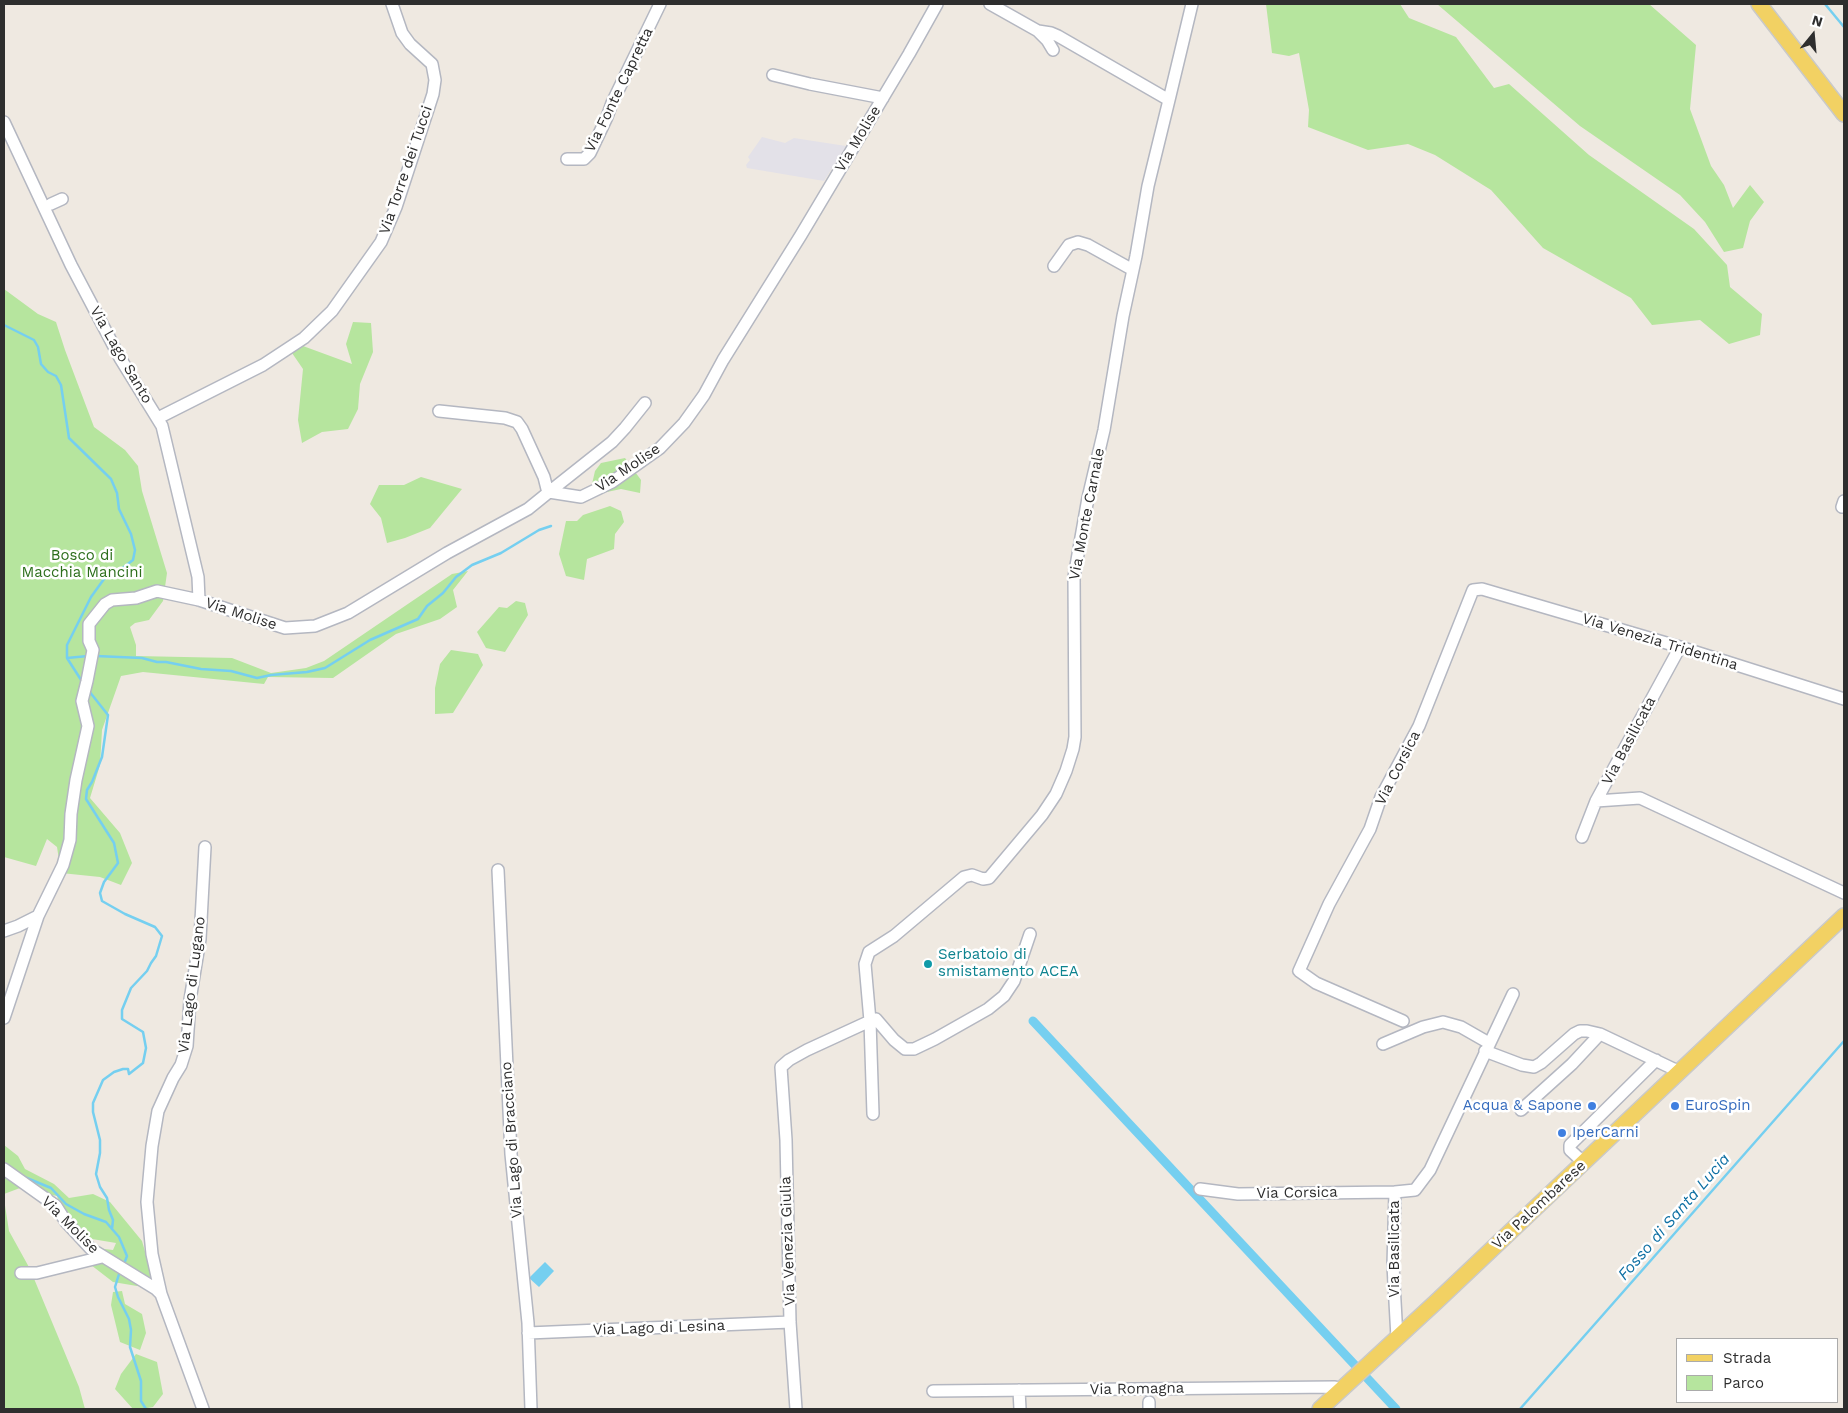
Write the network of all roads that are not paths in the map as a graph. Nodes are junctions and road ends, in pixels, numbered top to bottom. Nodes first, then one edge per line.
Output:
1 (392, 4) edge
2 (660, 4) edge
3 (937, 4) edge
4 (990, 4) edge
5 (1192, 4) edge
6 (1759, 4) edge
7 (1038, 31) junction
8 (1053, 50) dead end
9 (772, 75) dead end
10 (883, 98) junction
11 (1169, 100) junction
12 (1844, 114) edge
13 (4, 122) edge
14 (567, 159) dead end
15 (1054, 266) dead end
16 (1133, 270) junction
17 (645, 403) dead end
18 (439, 411) dead end
19 (158, 418) junction
20 (549, 492) junction
21 (1844, 501) edge
22 (1844, 507) edge
23 (1475, 589) joint
24 (199, 600) junction
25 (1680, 648) junction
26 (1844, 699) edge
27 (1596, 801) junction
28 (1582, 837) dead end
29 (205, 847) dead end
30 (498, 870) dead end
31 (1844, 893) edge
32 (38, 916) junction
33 (1844, 916) edge
34 (4, 931) edge
35 (1030, 934) dead end
36 (1513, 994) dead end
37 (4, 1018) edge
38 (873, 1020) junction
39 (1403, 1021) dead end
40 (1600, 1034) junction
41 (1383, 1044) dead end
42 (1487, 1047) junction
43 (1656, 1060) junction
44 (1680, 1072) junction
45 (1521, 1110) dead end
46 (873, 1114) dead end
47 (1584, 1162) junction
48 (8, 1172) edge
49 (1200, 1189) dead end
50 (1395, 1192) junction
51 (102, 1257) junction
52 (21, 1273) dead end
53 (161, 1294) junction
54 (790, 1322) junction
55 (528, 1333) junction
56 (1397, 1338) junction
57 (1019, 1390) junction
58 (933, 1391) dead end
59 (1339, 1392) junction
60 (203, 1409) edge
61 (531, 1409) edge
62 (796, 1409) edge
63 (1020, 1409) edge
64 (1320, 1409) edge

1 - 19 street, Via Torre dei Tucci
2 - 14 street, Via Fonte Capretta
3 - 10 street, Via Molise
4 - 7 street
5 - 11 street, Via Monte Carnale
6 - 12 main road
7 - 8 street
7 - 11 street
9 - 10 street
10 - 20 street, Via Molise
11 - 16 street, Via Monte Carnale
13 - 19 street, Via Lago Santo
15 - 16 street
16 - 38 street, Via Monte Carnale
17 - 20 street
18 - 20 street
19 - 24 street, Via Lago Santo
20 - 24 street, Via Molise
21 - 22 street
23 - 25 street, Via Venezia Tridentina
23 - 39 street, Via Corsica
24 - 32 street, Via Molise
25 - 26 street, Via Venezia Tridentina
25 - 27 street, Via Basilicata
27 - 28 street, Via Basilicata
27 - 31 street
29 - 53 street, Via Lago di Lugano
30 - 55 street, Via Lago di Bracciano
32 - 34 street
32 - 37 street
33 - 44 main road, Via Palombarese
35 - 38 street
36 - 42 street, Via Basilicata
38 - 46 street
38 - 54 street, Via Venezia Giulia
40 - 42 street
40 - 43 street
40 - 45 street
41 - 42 street
42 - 50 street, Via Basilicata
43 - 44 street
43 - 47 street
44 - 47 main road, Via Palombarese
47 - 56 main road, Via Palombarese
48 - 51 street, Via Molise
49 - 50 street, Via Corsica
50 - 56 street, Via Basilicata
51 - 52 street
51 - 53 street, Via Molise
53 - 60 street
54 - 55 street, Via Lago di Lesina
54 - 62 street, Via Venezia Giulia
55 - 61 street, Via Lago di Bracciano
56 - 59 main road, Via Palombarese
57 - 58 street, Via Romagna
57 - 59 street, Via Romagna
57 - 63 street
59 - 64 main road, Via Palombarese

